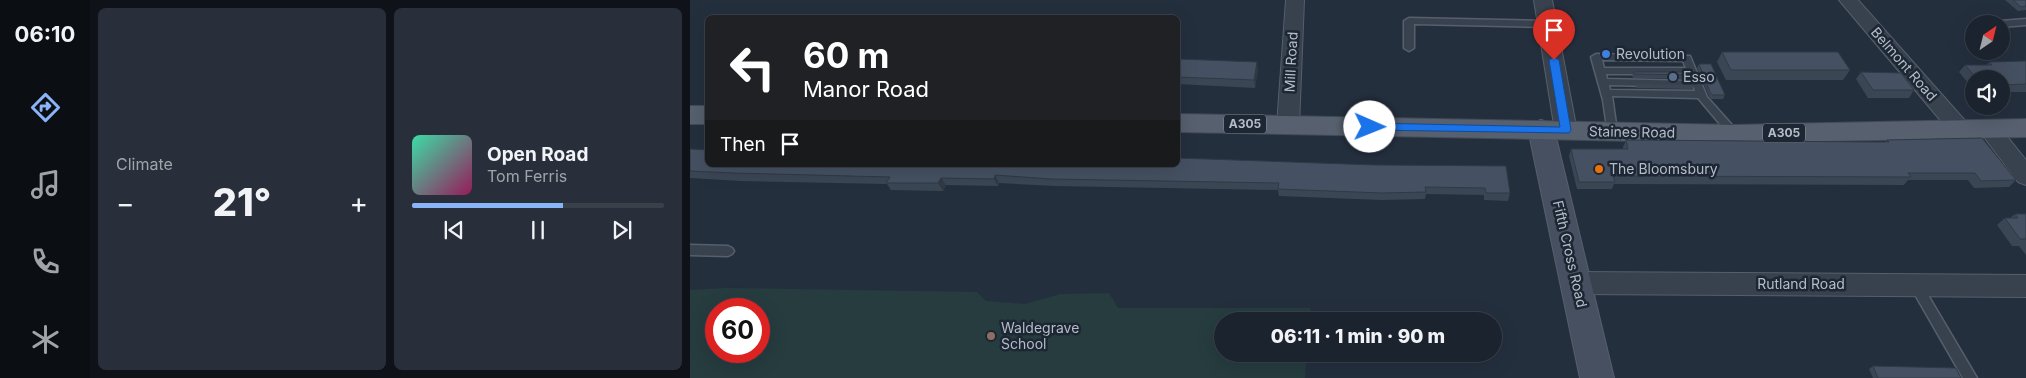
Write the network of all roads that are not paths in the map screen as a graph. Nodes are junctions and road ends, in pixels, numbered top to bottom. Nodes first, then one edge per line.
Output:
1 (1294, 0) edge
2 (1543, 0) edge
3 (1848, 0) edge
4 (2026, 22) edge
5 (2010, 23) edge
6 (1547, 24) junction
7 (1409, 48) dead end
8 (1600, 71) junction
9 (1692, 71) junction
10 (1603, 82) junction
11 (1697, 84) junction
12 (1608, 97) junction
13 (1702, 97) junction
14 (690, 115) edge
15 (705, 115) edge
16 (1180, 123) edge
17 (1288, 124) junction
18 (2026, 128) edge
19 (1960, 129) junction
20 (1989, 129) junction
21 (1554, 130) junction
22 (1612, 131) junction
23 (1735, 134) junction
24 (2026, 176) edge
25 (690, 250) edge
26 (728, 251) dead end
27 (1576, 282) junction
28 (1915, 284) junction
29 (2026, 286) edge
30 (1597, 378) edge
31 (1970, 378) edge

1 - 17 street, Mill Road
2 - 6 street
3 - 19 street, Belmont Road
4 - 5 lane
6 - 7 lane
6 - 21 street
8 - 9 lane
8 - 9 lane
8 - 10 lane
9 - 11 lane
10 - 11 lane
10 - 12 lane
11 - 13 lane
12 - 13 lane
12 - 22 lane
13 - 23 lane
14 - 15 main road
16 - 17 main road, Staines Road / A305
17 - 21 main road, Staines Road / A305
18 - 20 main road, Staines Road / A305
19 - 20 main road, Staines Road / A305
19 - 23 main road, Staines Road / A305
20 - 24 street
21 - 22 main road, Staines Road / A305
21 - 27 street, Fifth Cross Road
22 - 23 main road, Staines Road / A305
25 - 26 lane
27 - 28 street, Rutland Road
27 - 30 street, Fifth Cross Road
28 - 29 street, Rutland Road
28 - 31 lane

